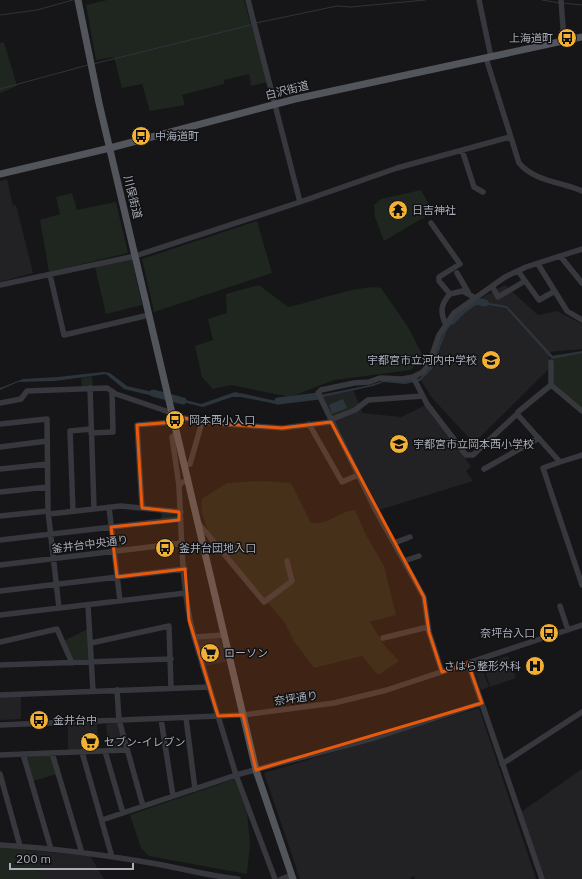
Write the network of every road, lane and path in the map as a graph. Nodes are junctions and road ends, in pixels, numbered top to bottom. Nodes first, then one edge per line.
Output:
1 (248, 0) edge
2 (479, 0) edge
3 (561, 0) edge
4 (78, 2) edge
5 (582, 37) edge
6 (564, 41) junction
7 (489, 58) junction
8 (275, 104) junction
9 (510, 137) junction
10 (110, 148) junction
11 (462, 150) junction
12 (0, 174) edge
13 (582, 191) edge
14 (483, 192) dead end
15 (300, 202) junction
16 (431, 223) dead end
17 (582, 249) edge
18 (136, 256) junction
19 (561, 257) junction
20 (538, 264) junction
21 (518, 271) junction
22 (457, 273) dead end
23 (50, 275) junction
24 (525, 281) junction
25 (582, 283) edge
26 (0, 286) edge
27 (492, 286) junction
28 (555, 291) junction
29 (468, 292) junction
30 (450, 294) junction
31 (475, 298) junction
32 (149, 315) junction
33 (582, 320) edge
34 (445, 324) junction
35 (551, 362) dead end
36 (414, 379) junction
37 (551, 385) junction
38 (90, 388) junction
39 (112, 391) junction
40 (423, 396) junction
41 (0, 403) edge
42 (582, 411) edge
43 (517, 414) junction
44 (173, 417) junction
45 (331, 421) junction
46 (202, 422) junction
47 (0, 424) edge
48 (309, 424) junction
49 (91, 431) junction
50 (177, 433) junction
51 (539, 438) junction
52 (47, 441) junction
53 (0, 447) edge
54 (582, 455) edge
55 (560, 462) junction
56 (48, 464) junction
57 (184, 466) junction
58 (0, 469) edge
59 (484, 469) dead end
60 (358, 475) junction
61 (188, 480) junction
62 (48, 487) junction
63 (179, 487) junction
64 (0, 492) edge
65 (109, 507) junction
66 (94, 508) junction
67 (142, 508) junction
68 (73, 511) junction
69 (181, 512) junction
70 (48, 513) junction
71 (0, 516) edge
72 (181, 519) junction
73 (197, 522) junction
74 (111, 527) junction
75 (51, 534) junction
76 (410, 537) dead end
77 (0, 540) edge
78 (183, 543) junction
79 (394, 543) junction
80 (114, 552) junction
81 (418, 556) dead end
82 (54, 559) junction
83 (287, 561) dead end
84 (404, 561) junction
85 (0, 565) edge
86 (185, 569) junction
87 (117, 577) junction
88 (57, 584) junction
89 (582, 585) edge
90 (0, 591) edge
91 (186, 593) junction
92 (120, 601) junction
93 (88, 605) junction
94 (560, 606) dead end
95 (59, 608) junction
96 (0, 615) edge
97 (582, 625) edge
98 (428, 627) junction
99 (568, 630) junction
100 (224, 634) junction
101 (194, 637) junction
102 (383, 638) dead end
103 (0, 642) edge
104 (91, 643) junction
105 (171, 659) junction
106 (92, 662) junction
107 (72, 663) junction
108 (468, 663) junction
109 (0, 665) edge
110 (442, 672) junction
111 (208, 687) junction
112 (171, 688) junction
113 (117, 690) junction
114 (93, 691) junction
115 (0, 695) edge
116 (482, 703) junction
117 (582, 712) edge
118 (243, 715) junction
119 (218, 716) junction
120 (186, 718) junction
121 (161, 719) junction
122 (119, 720) junction
123 (0, 725) edge
124 (127, 750) junction
125 (105, 751) junction
126 (82, 752) junction
127 (52, 753) junction
128 (23, 754) junction
129 (0, 755) edge
130 (502, 764) junction
131 (256, 770) junction
132 (0, 774) edge
133 (236, 775) junction
134 (195, 789) junction
135 (173, 796) junction
136 (143, 806) junction
137 (123, 813) junction
138 (102, 820) junction
139 (0, 845) edge
140 (20, 846) junction
141 (51, 849) junction
142 (82, 853) junction
143 (112, 857) junction
144 (292, 877) edge
145 (238, 879) edge
146 (275, 879) edge
147 (281, 879) edge
148 (542, 879) edge

1 - 8 street
2 - 7 street
3 - 6 street
4 - 10 main road, 川俣街道
5 - 6 main road, 白沢街道
6 - 7 main road, 白沢街道
7 - 8 main road, 白沢街道
7 - 9 street
8 - 10 main road, 白沢街道
8 - 15 street
9 - 11 street
9 - 13 street
10 - 12 main road, 白沢街道
10 - 18 main road, 川俣街道
11 - 14 street
11 - 15 street
15 - 18 street
16 - 30 street
17 - 19 street
18 - 23 street
18 - 32 main road, 川俣街道
19 - 20 street
19 - 25 street
20 - 21 street
20 - 28 street
21 - 24 street
21 - 27 street
22 - 29 street
23 - 26 street
23 - 32 street
24 - 27 street
24 - 28 street
27 - 31 street
28 - 33 street
29 - 30 street
29 - 31 street
30 - 34 street
31 - 34 street
32 - 44 main road, 川俣街道
34 - 36 street
35 - 37 street
36 - 40 street
36 - 45 street
37 - 42 street
37 - 43 street
38 - 39 street
38 - 41 street
38 - 49 street
39 - 44 street
39 - 49 street
40 - 43 street
40 - 45 street
43 - 51 street
44 - 46 street
44 - 50 main road, 川俣街道
44 - 67 street
45 - 48 street
45 - 60 street
46 - 48 street
46 - 57 street
47 - 52 street
48 - 60 street
49 - 66 street
49 - 68 street
50 - 57 main road, 川俣街道
50 - 63 street
51 - 55 street
51 - 59 street
52 - 53 street
52 - 56 street
54 - 55 street
55 - 89 street
56 - 58 street
56 - 62 street
57 - 61 main road, 川俣街道
60 - 79 street
61 - 63 street
61 - 73 main road, 川俣街道
62 - 64 street
62 - 70 street
63 - 69 street
65 - 66 street
65 - 67 street
65 - 74 street
66 - 68 street
67 - 69 street
68 - 70 street
69 - 72 street
70 - 71 street
70 - 75 street
72 - 74 street
72 - 78 street
73 - 83 street
73 - 100 main road, 川俣街道
74 - 75 street
74 - 80 street
75 - 77 street
75 - 82 street
76 - 79 street
78 - 80 street, 釜井台中央通り
78 - 86 street
79 - 84 street
80 - 82 street, 釜井台中央通り
80 - 87 street
81 - 84 street
82 - 85 street, 釜井台中央通り
82 - 88 street
84 - 98 street
86 - 87 street
86 - 91 street
87 - 88 street
87 - 92 street
88 - 90 street
88 - 95 street
91 - 92 street
91 - 101 street
92 - 93 street
93 - 95 street
93 - 104 street
94 - 99 street
95 - 96 street
97 - 99 street, 奈坪通り
98 - 102 street
98 - 110 street
99 - 108 street, 奈坪通り
100 - 101 street
100 - 118 main road, 川俣街道
101 - 111 street
103 - 107 street
104 - 105 street
104 - 106 street
105 - 106 street
105 - 112 street
106 - 107 street
106 - 114 street
107 - 109 street
108 - 110 street, 奈坪通り
108 - 116 street
110 - 118 street, 奈坪通り
111 - 112 street
111 - 119 street
112 - 113 street
113 - 114 street
113 - 122 street
114 - 115 street
116 - 130 street
116 - 131 street
117 - 130 street
118 - 119 street, 奈坪通り
118 - 131 main road, 川俣街道
119 - 120 street, 奈坪通り
119 - 133 street
120 - 121 street, 奈坪通り
120 - 134 street
121 - 122 street, 奈坪通り
121 - 135 street
122 - 123 street, 奈坪通り
122 - 124 street
124 - 125 street
124 - 136 street
125 - 126 street
125 - 137 street
126 - 127 street
126 - 138 street
127 - 128 street
127 - 142 street
128 - 129 street
128 - 141 street
130 - 148 street
131 - 133 street
131 - 144 main road, 川俣街道
132 - 140 street
133 - 134 street
133 - 146 street
134 - 135 street
135 - 136 street
136 - 137 street
137 - 138 street
138 - 143 street
139 - 140 street
140 - 141 street
141 - 142 street
142 - 143 street
143 - 145 street
144 - 147 street

